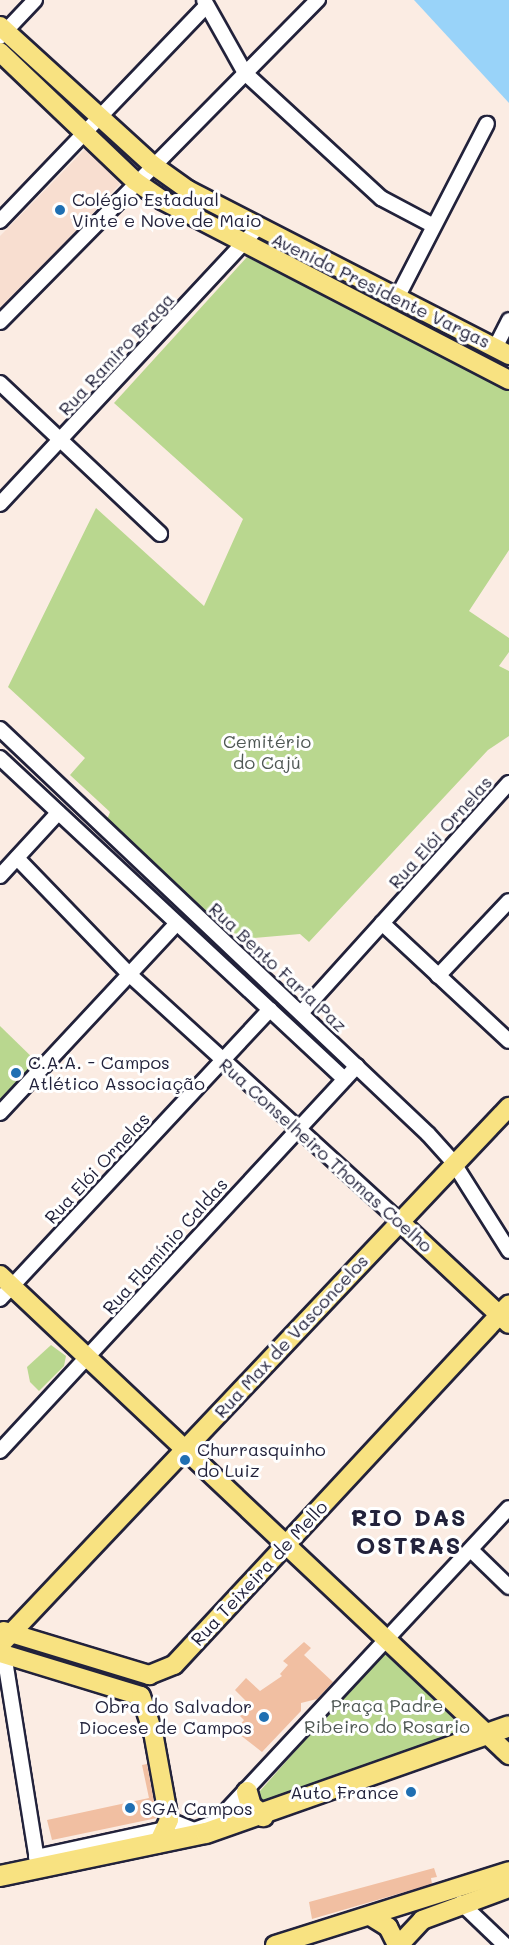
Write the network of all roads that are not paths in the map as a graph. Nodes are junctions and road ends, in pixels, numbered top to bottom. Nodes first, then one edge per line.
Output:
1 (35, 0) edge
2 (318, 0) edge
3 (205, 3) edge
4 (2, 31) edge
5 (0, 52) edge
6 (245, 73) junction
7 (97, 115) junction
8 (487, 124) dead end
9 (83, 131) junction
10 (153, 165) junction
11 (135, 181) junction
12 (0, 221) edge
13 (432, 225) junction
14 (257, 228) junction
15 (243, 246) junction
16 (397, 298) junction
17 (509, 320) edge
18 (0, 322) edge
19 (468, 332) junction
20 (429, 337) junction
21 (502, 350) edge
22 (478, 363) junction
23 (509, 364) edge
24 (509, 380) edge
25 (0, 383) edge
26 (60, 440) junction
27 (0, 504) edge
28 (160, 534) dead end
29 (0, 729) edge
30 (0, 758) edge
31 (509, 783) edge
32 (58, 813) junction
33 (17, 858) junction
34 (0, 876) edge
35 (509, 901) edge
36 (382, 923) junction
37 (176, 924) junction
38 (129, 974) junction
39 (438, 975) junction
40 (270, 1010) junction
41 (301, 1013) junction
42 (509, 1041) edge
43 (222, 1060) junction
44 (357, 1066) junction
45 (344, 1079) junction
46 (509, 1107) edge
47 (0, 1113) edge
48 (298, 1127) junction
49 (453, 1162) junction
50 (398, 1220) junction
51 (509, 1251) edge
52 (4, 1287) edge
53 (506, 1314) edge
54 (88, 1357) junction
55 (186, 1450) junction
56 (0, 1451) edge
57 (509, 1508) edge
58 (286, 1544) junction
59 (471, 1550) junction
60 (509, 1587) edge
61 (387, 1641) junction
62 (3, 1643) edge
63 (149, 1675) junction
64 (141, 1696) junction
65 (509, 1726) edge
66 (488, 1735) junction
67 (509, 1755) edge
68 (247, 1792) junction
69 (263, 1816) junction
70 (164, 1831) junction
71 (37, 1862) junction
72 (509, 1871) edge
73 (0, 1876) edge
74 (509, 1888) edge
75 (461, 1903) junction
76 (372, 1917) junction
77 (275, 1945) edge
78 (398, 1945) edge
79 (505, 1945) edge

1 - 4 street
2 - 6 street
3 - 6 street
3 - 7 street
4 - 7 main road, Avenida Presidente Vargas
5 - 9 main road, Avenida Presidente Vargas
6 - 10 street
6 - 13 street
7 - 9 street
7 - 10 main road, Avenida Presidente Vargas
8 - 13 street
9 - 11 main road, Avenida Presidente Vargas
9 - 12 street
10 - 11 street
10 - 14 main road, Avenida Presidente Vargas
11 - 15 main road, Avenida Presidente Vargas
11 - 18 street
13 - 16 street
14 - 15 street, Rua Ramiro Braga
14 - 16 main road, Avenida Presidente Vargas
15 - 20 main road, Avenida Presidente Vargas
15 - 26 street, Rua Ramiro Braga
16 - 19 main road, Avenida Presidente Vargas
17 - 21 street
19 - 20 main road
19 - 21 main road, Avenida Presidente Vargas
20 - 22 main road, Avenida Presidente Vargas
22 - 23 main road
22 - 24 main road, Avenida Presidente Vargas
25 - 26 street
26 - 27 street, Rua Ramiro Braga
26 - 28 street
29 - 41 street, Rua Bento Faria Paz
30 - 32 street, Rua Bento Faria Paz
31 - 36 street, Rua Elói Ornelas
32 - 33 street
32 - 37 street, Rua Bento Faria Paz
33 - 34 street
33 - 38 street, Rua Conselheiro Thomas Coelho
35 - 39 street
36 - 39 street
36 - 41 street, Rua Elói Ornelas
37 - 38 street
37 - 40 street, Rua Bento Faria Paz
38 - 43 street, Rua Conselheiro Thomas Coelho
38 - 47 street
39 - 42 street
40 - 43 street, Rua Elói Ornelas
40 - 45 street, Rua Bento Faria Paz
41 - 44 street, Rua Bento Faria Paz
43 - 48 street, Rua Conselheiro Thomas Coelho
43 - 52 street, Rua Elói Ornelas
44 - 45 street, Rua Flamínio Caldas
44 - 49 street, Rua Bento Faria Paz
45 - 48 street, Rua Flamínio Caldas
46 - 49 main road, Rua Max de Vasconcelos
48 - 50 street, Rua Conselheiro Thomas Coelho
48 - 54 street, Rua Flamínio Caldas
49 - 50 main road, Rua Max de Vasconcelos
49 - 51 street, Rua Bento Faria Paz
50 - 53 main road, Rua Conselheiro Thomas Coelho
50 - 55 main road, Rua Max de Vasconcelos
52 - 54 main road
53 - 58 main road, Rua Teixeira de Mello
54 - 55 main road
54 - 56 street, Rua Flamínio Caldas
55 - 58 main road
55 - 62 main road, Rua Max de Vasconcelos
57 - 59 street
58 - 61 main road
58 - 63 main road, Rua Teixeira de Mello
59 - 60 street
59 - 61 street
61 - 66 main road
61 - 68 street
62 - 63 main road
62 - 64 main road
62 - 71 street
63 - 64 main road
64 - 70 main road
65 - 66 highway
66 - 67 main road
66 - 69 highway
68 - 69 highway
68 - 70 street
69 - 70 highway
70 - 71 highway
71 - 73 highway
72 - 76 main road
74 - 75 main road
75 - 78 main road
75 - 79 street
76 - 77 main road
76 - 78 main road

